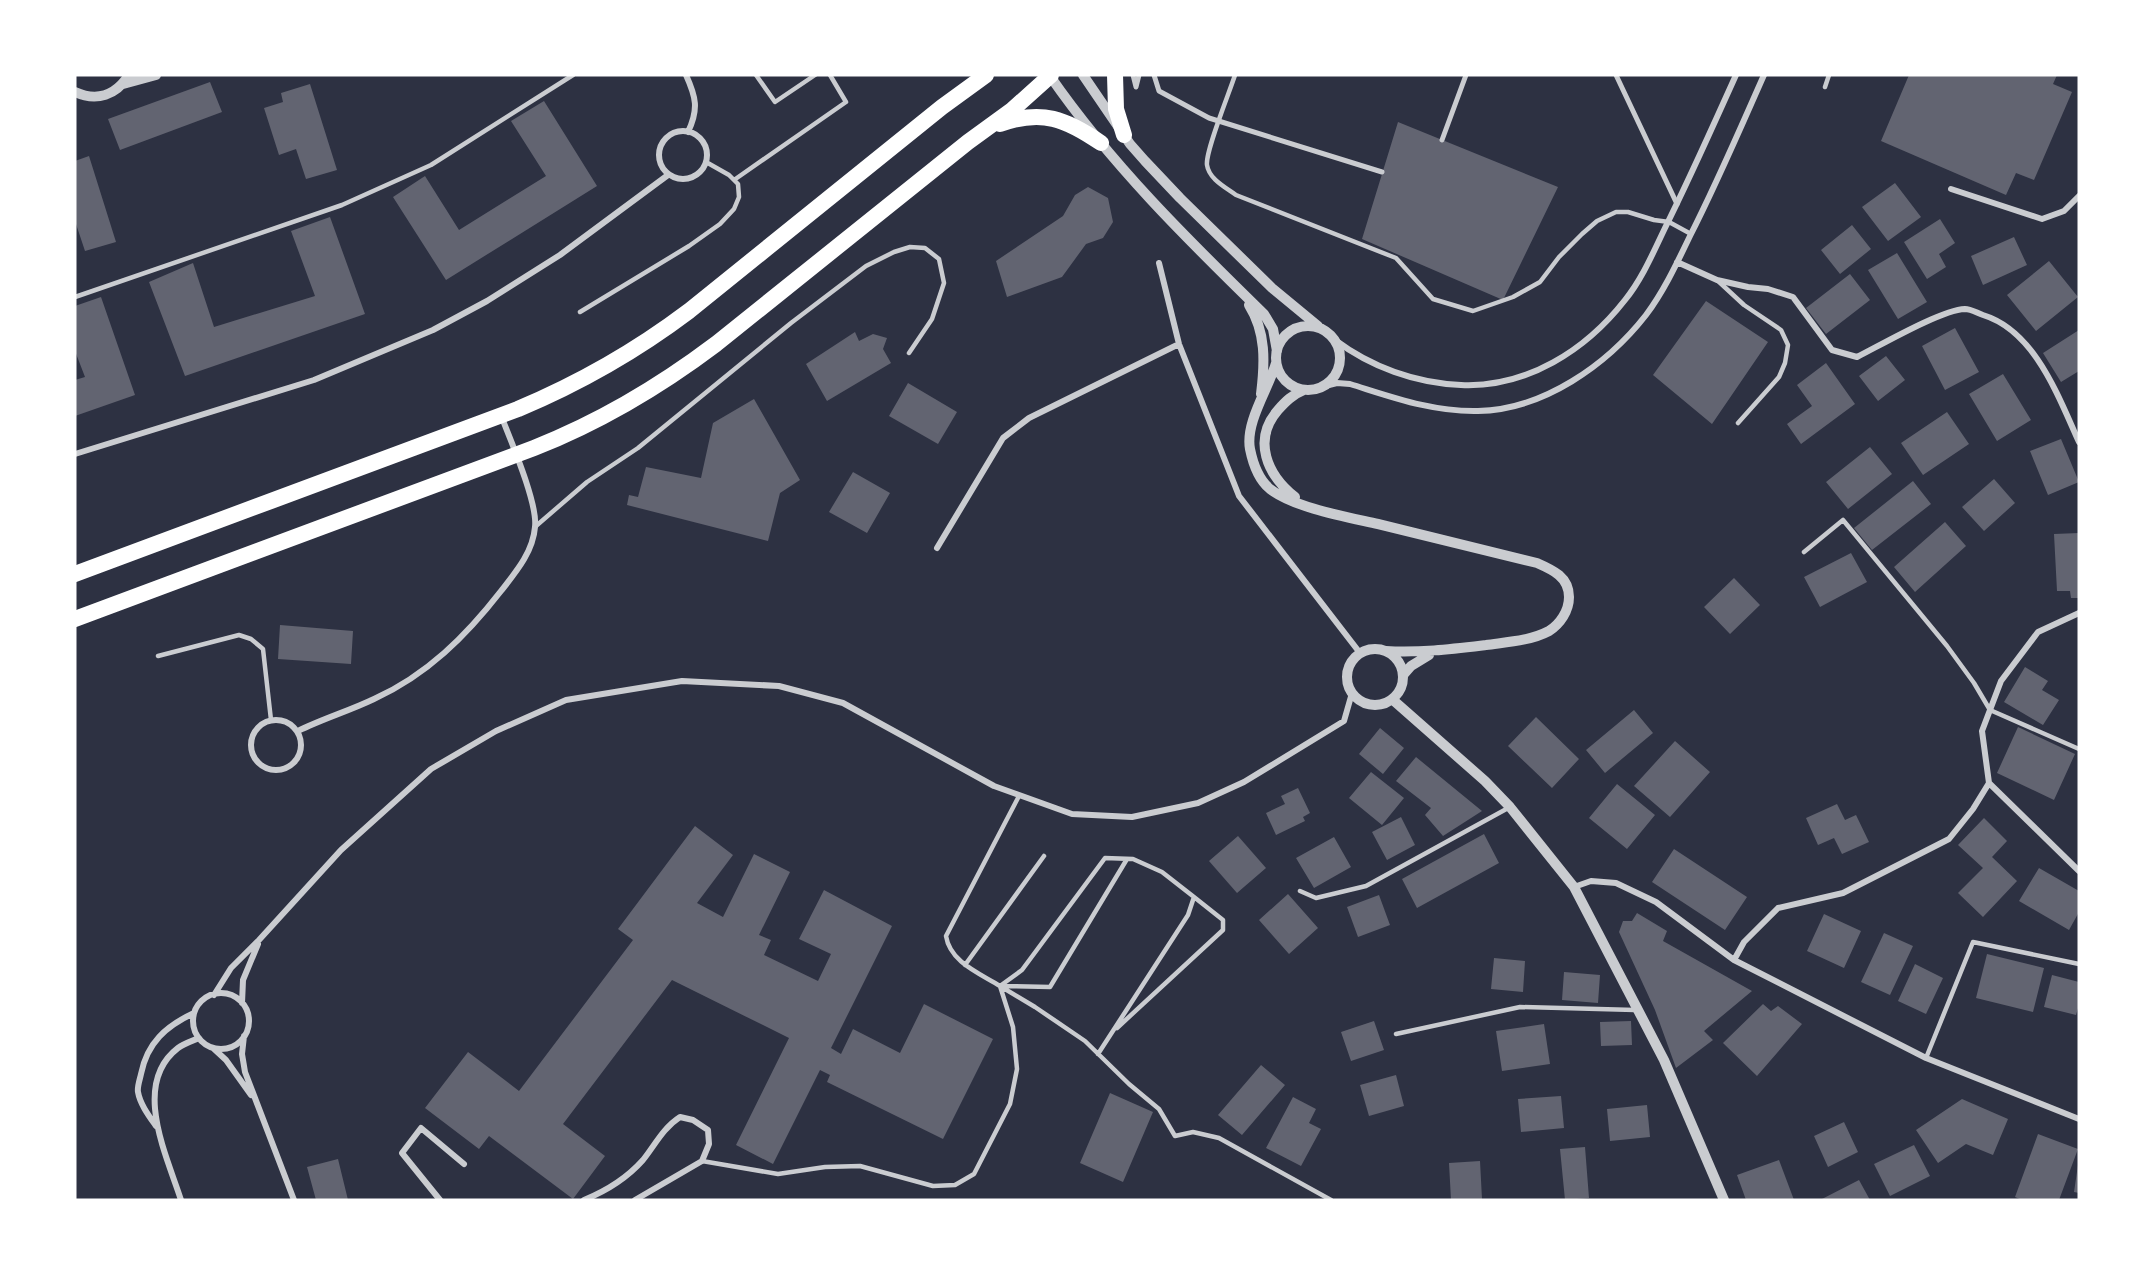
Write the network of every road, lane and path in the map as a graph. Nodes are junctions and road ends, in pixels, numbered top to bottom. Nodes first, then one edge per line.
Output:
1 (156, 75) edge
2 (573, 75) edge
3 (687, 75) edge
4 (756, 75) edge
5 (815, 75) edge
6 (830, 75) edge
7 (986, 75) edge
8 (1083, 75) edge
9 (1115, 75) edge
10 (1133, 75) edge
11 (1139, 75) edge
12 (1154, 75) edge
13 (1235, 75) edge
14 (1466, 75) edge
15 (1616, 75) edge
16 (1736, 75) edge
17 (1764, 75) edge
18 (1829, 75) edge
19 (1050, 76) edge
20 (126, 79) edge
21 (970, 82) edge
22 (1825, 87) dead end
23 (75, 92) edge
24 (1219, 121) junction
25 (985, 130) junction
26 (688, 132) junction
27 (1124, 135) junction
28 (1442, 140) dead end
29 (1101, 143) junction
30 (706, 162) junction
31 (1382, 172) dead end
32 (668, 175) junction
33 (734, 180) junction
34 (1951, 189) dead end
35 (2079, 196) edge
36 (1677, 204) junction
37 (1669, 222) junction
38 (1691, 234) junction
39 (1677, 262) junction
40 (1159, 263) dead end
41 (1717, 280) junction
42 (1241, 291) junction
43 (75, 297) edge
44 (580, 312) dead end
45 (1318, 326) junction
46 (1335, 340) junction
47 (1179, 344) junction
48 (1277, 351) junction
49 (909, 353) dead end
50 (1276, 363) junction
51 (1325, 386) junction
52 (1304, 390) junction
53 (1260, 403) junction
54 (501, 415) junction
55 (1738, 423) dead end
56 (2079, 442) edge
57 (75, 454) edge
58 (517, 454) junction
59 (1322, 511) junction
60 (536, 526) junction
61 (937, 548) dead end
62 (1804, 552) dead end
63 (75, 574) edge
64 (2079, 613) edge
65 (75, 620) edge
66 (1386, 651) junction
67 (1439, 651) junction
68 (1360, 653) junction
69 (158, 656) dead end
70 (1404, 674) junction
71 (1352, 693) junction
72 (1393, 700) junction
73 (1990, 710) junction
74 (272, 720) junction
75 (298, 731) junction
76 (2079, 749) edge
77 (1989, 783) junction
78 (1019, 796) junction
79 (1510, 807) junction
80 (1044, 856) dead end
81 (1127, 859) junction
82 (2079, 871) edge
83 (1574, 887) junction
84 (1300, 891) dead end
85 (1194, 897) junction
86 (259, 940) junction
87 (1734, 960) junction
88 (2079, 964) edge
89 (965, 965) junction
90 (1000, 986) junction
91 (214, 994) junction
92 (242, 1003) junction
93 (1638, 1010) junction
94 (194, 1013) junction
95 (1396, 1034) dead end
96 (1110, 1035) junction
97 (244, 1036) junction
98 (199, 1038) junction
99 (213, 1048) junction
100 (1098, 1054) junction
101 (1926, 1058) junction
102 (255, 1100) junction
103 (2079, 1119) edge
104 (158, 1129) junction
105 (702, 1161) junction
106 (464, 1164) dead end
107 (181, 1200) edge
108 (294, 1200) edge
109 (440, 1200) edge
110 (585, 1200) edge
111 (635, 1200) edge
112 (1331, 1200) edge
113 (1724, 1200) edge

1 - 20 street
2 - 43 lane
3 - 26 street
4 - 5 lane
6 - 33 lane
7 - 21 highway
8 - 27 street
9 - 27 highway
10 - 11 street
12 - 24 street
13 - 24 lane
14 - 28 street
15 - 36 street
16 - 36 street
17 - 38 street
18 - 22 lane
19 - 25 highway
19 - 29 street
20 - 23 street
21 - 54 highway
24 - 31 street
24 - 37 lane
25 - 29 highway
25 - 58 highway
26 - 30 street
26 - 32 street
27 - 45 street
29 - 42 street
30 - 32 street
30 - 33 lane
32 - 57 street
33 - 44 lane
34 - 35 street
36 - 37 street
37 - 38 lane
37 - 46 street
38 - 39 street
39 - 41 street
39 - 51 street
40 - 47 street
41 - 55 lane
41 - 56 street
42 - 48 street
42 - 53 street
45 - 46 street
45 - 48 street
46 - 51 street
47 - 61 street
47 - 68 street
48 - 50 street
49 - 60 lane
50 - 52 street
50 - 53 street
51 - 52 street
52 - 59 street
53 - 59 street
54 - 58 street
54 - 63 highway
58 - 60 street
58 - 65 highway
59 - 67 street
60 - 75 street
62 - 73 lane
64 - 73 street
66 - 67 street
66 - 68 street
66 - 70 street
67 - 70 street
68 - 71 street
69 - 74 lane
70 - 72 street
71 - 72 street
71 - 78 street
72 - 79 street
73 - 76 lane
73 - 77 street
74 - 75 street
74 - 75 street
77 - 82 street
77 - 87 street
78 - 86 street
78 - 89 lane
79 - 83 street
79 - 84 lane
80 - 89 lane
81 - 85 lane
81 - 90 lane
81 - 90 lane
83 - 87 street
83 - 93 street
85 - 96 lane
85 - 96 lane
86 - 91 street
86 - 92 street
87 - 101 street
88 - 101 lane
89 - 90 lane
90 - 100 lane
90 - 105 lane
91 - 92 street
91 - 94 street
92 - 97 street
93 - 95 lane
93 - 113 street
94 - 98 street
94 - 104 street
96 - 100 lane
97 - 99 street
97 - 102 street
98 - 99 street
98 - 104 street
99 - 102 street
100 - 112 lane
101 - 103 street
102 - 108 street
104 - 107 street
105 - 110 street
105 - 111 street
106 - 109 street

